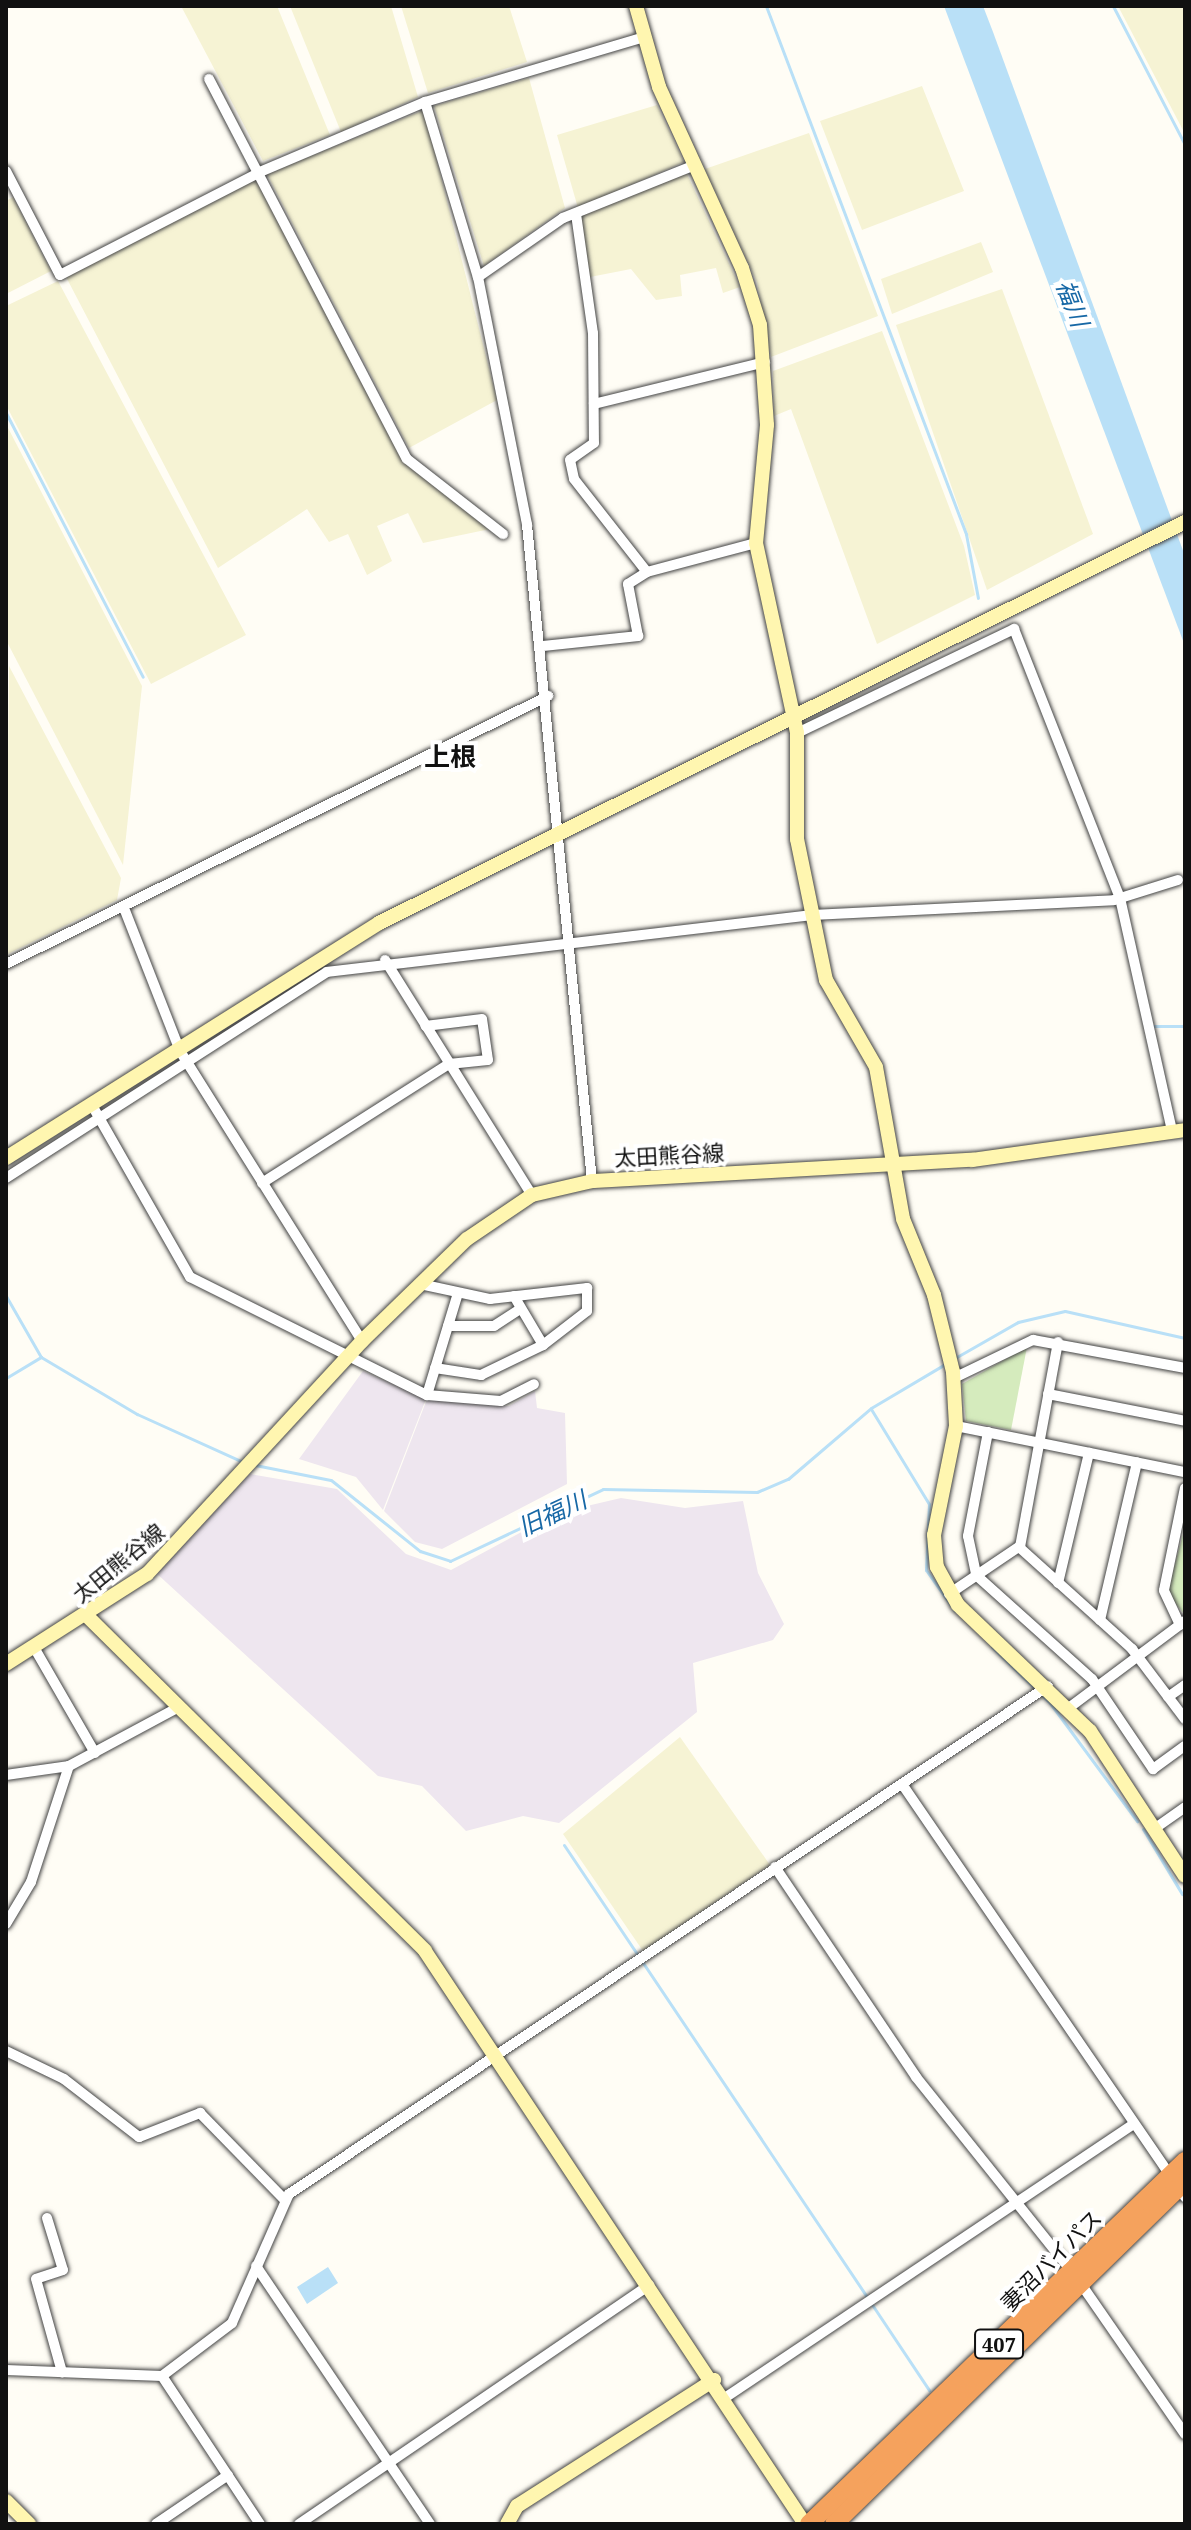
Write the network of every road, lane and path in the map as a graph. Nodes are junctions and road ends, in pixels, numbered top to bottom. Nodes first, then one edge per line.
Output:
1 (636, 6) edge
2 (644, 37) junction
3 (209, 79) dead end
4 (425, 102) junction
5 (695, 165) junction
6 (6, 171) edge
7 (260, 172) junction
8 (576, 214) junction
9 (478, 277) junction
10 (765, 362) junction
11 (594, 404) junction
12 (1185, 522) edge
13 (503, 534) dead end
14 (756, 543) junction
15 (647, 572) junction
16 (543, 646) junction
17 (548, 696) junction
18 (792, 718) junction
19 (797, 733) junction
20 (562, 831) junction
21 (1178, 880) dead end
22 (1120, 898) junction
23 (124, 908) junction
24 (812, 915) junction
25 (572, 944) junction
26 (385, 960) junction
27 (6, 964) edge
28 (425, 1026) junction
29 (180, 1051) junction
30 (189, 1064) junction
31 (449, 1064) junction
32 (93, 1107) junction
33 (98, 1123) junction
34 (1179, 1130) edge
35 (6, 1158) edge
36 (893, 1164) junction
37 (6, 1178) edge
38 (592, 1181) junction
39 (262, 1183) junction
40 (532, 1195) junction
41 (420, 1284) junction
42 (457, 1296) junction
43 (514, 1296) junction
44 (519, 1310) junction
45 (448, 1326) junction
46 (362, 1341) junction
47 (1058, 1342) junction
48 (543, 1345) junction
49 (347, 1356) junction
50 (435, 1368) junction
51 (1185, 1368) edge
52 (954, 1375) junction
53 (534, 1384) dead end
54 (1048, 1394) junction
55 (427, 1395) junction
56 (1185, 1421) edge
57 (956, 1426) junction
58 (988, 1432) junction
59 (1038, 1442) junction
60 (1089, 1453) junction
61 (1137, 1462) junction
62 (1185, 1472) edge
63 (1185, 1488) edge
64 (1182, 1523) edge
65 (1020, 1546) junction
66 (976, 1575) junction
67 (1058, 1583) junction
68 (949, 1594) junction
69 (88, 1617) junction
70 (1100, 1620) junction
71 (1183, 1623) edge
72 (35, 1649) junction
73 (1138, 1656) junction
74 (6, 1664) edge
75 (1185, 1685) edge
76 (1048, 1686) junction
77 (1098, 1686) junction
78 (1168, 1697) junction
79 (179, 1707) junction
80 (1070, 1707) junction
81 (1185, 1719) edge
82 (1185, 1746) edge
83 (95, 1753) junction
84 (69, 1766) junction
85 (6, 1775) edge
86 (902, 1784) junction
87 (1185, 1807) edge
88 (1154, 1829) junction
89 (775, 1867) junction
90 (1185, 1876) edge
91 (6, 1924) edge
92 (6, 2051) edge
93 (497, 2056) junction
94 (1132, 2125) junction
95 (1185, 2161) edge
96 (1179, 2186) edge
97 (284, 2199) junction
98 (1013, 2206) junction
99 (47, 2218) dead end
100 (256, 2266) junction
101 (1077, 2278) junction
102 (649, 2285) junction
103 (6, 2370) edge
104 (62, 2372) junction
105 (162, 2376) junction
106 (714, 2380) junction
107 (726, 2397) junction
108 (1185, 2434) edge
109 (388, 2460) junction
110 (228, 2475) junction
111 (6, 2501) edge
112 (29, 2524) edge
113 (156, 2524) edge
114 (260, 2524) edge
115 (299, 2524) edge
116 (430, 2524) edge
117 (507, 2524) edge
118 (807, 2524) edge
119 (834, 2524) edge

1 - 2 street
2 - 4 street
2 - 5 street
3 - 7 street
4 - 7 street
4 - 9 street
5 - 8 street
5 - 10 street
6 - 7 street
7 - 13 street
8 - 9 street
8 - 11 street
9 - 16 street
10 - 11 street
10 - 14 street
11 - 15 street
12 - 18 street
14 - 15 street
14 - 18 street
15 - 16 street
16 - 17 street
17 - 20 street
17 - 23 street
18 - 19 street
18 - 20 street
19 - 22 street
19 - 24 street
20 - 25 street
20 - 29 street
21 - 22 street
22 - 24 street
22 - 34 street
23 - 27 street
23 - 29 street
24 - 25 street
24 - 36 street
25 - 26 street
25 - 38 street
26 - 28 street
26 - 30 street
28 - 31 street
28 - 31 street
29 - 30 street
29 - 32 street
30 - 33 street
30 - 39 street
31 - 39 street
31 - 40 street
32 - 33 street
32 - 35 street
33 - 37 street
33 - 49 street
34 - 36 street, 太田熊谷線
36 - 38 street, 太田熊谷線
36 - 52 street
38 - 40 street, 太田熊谷線
39 - 46 street
40 - 41 street, 太田熊谷線
41 - 42 street
41 - 46 street, 太田熊谷線
42 - 43 street
42 - 45 street
43 - 44 street
43 - 48 street
44 - 45 street
44 - 48 street
45 - 50 street
46 - 49 street, 太田熊谷線
47 - 51 street
47 - 52 street
47 - 54 street
48 - 50 street
49 - 55 street
49 - 69 street, 太田熊谷線
50 - 55 street
52 - 57 street
53 - 55 street
54 - 56 street
54 - 59 street
57 - 58 street
57 - 68 street
58 - 59 street
58 - 66 street
59 - 60 street
59 - 65 street
60 - 61 street
60 - 67 street
61 - 62 street
61 - 70 street
63 - 64 street
64 - 71 street
65 - 66 street
65 - 67 street
66 - 68 street
66 - 77 street
67 - 70 street
68 - 76 street
69 - 72 street, 太田熊谷線
69 - 79 street
70 - 73 street
71 - 73 street
72 - 74 street, 太田熊谷線
72 - 83 street
73 - 77 street
73 - 78 street
75 - 78 street
76 - 80 street
76 - 86 street
77 - 80 street
77 - 82 street
78 - 81 street
79 - 83 street
79 - 93 street
80 - 88 street
83 - 84 street
84 - 85 street
84 - 91 street
86 - 89 street
86 - 94 street
87 - 88 street
88 - 90 street
89 - 93 street
89 - 98 street
92 - 97 street
93 - 97 street
93 - 102 street
94 - 96 street
94 - 98 street
95 - 96 highway, 妻沼バイパス / 407
96 - 101 highway, 妻沼バイパス / 407
97 - 100 street
98 - 101 street
98 - 107 street
99 - 104 street
100 - 105 street
100 - 109 street
101 - 108 street
101 - 118 highway, 妻沼バイパス / 407
101 - 119 highway, 妻沼バイパス / 407
102 - 106 street
102 - 109 street
103 - 104 street
104 - 105 street
105 - 110 street
106 - 107 street
106 - 117 street
107 - 118 street
109 - 115 street
109 - 116 street
110 - 113 street
110 - 114 street
111 - 112 street

